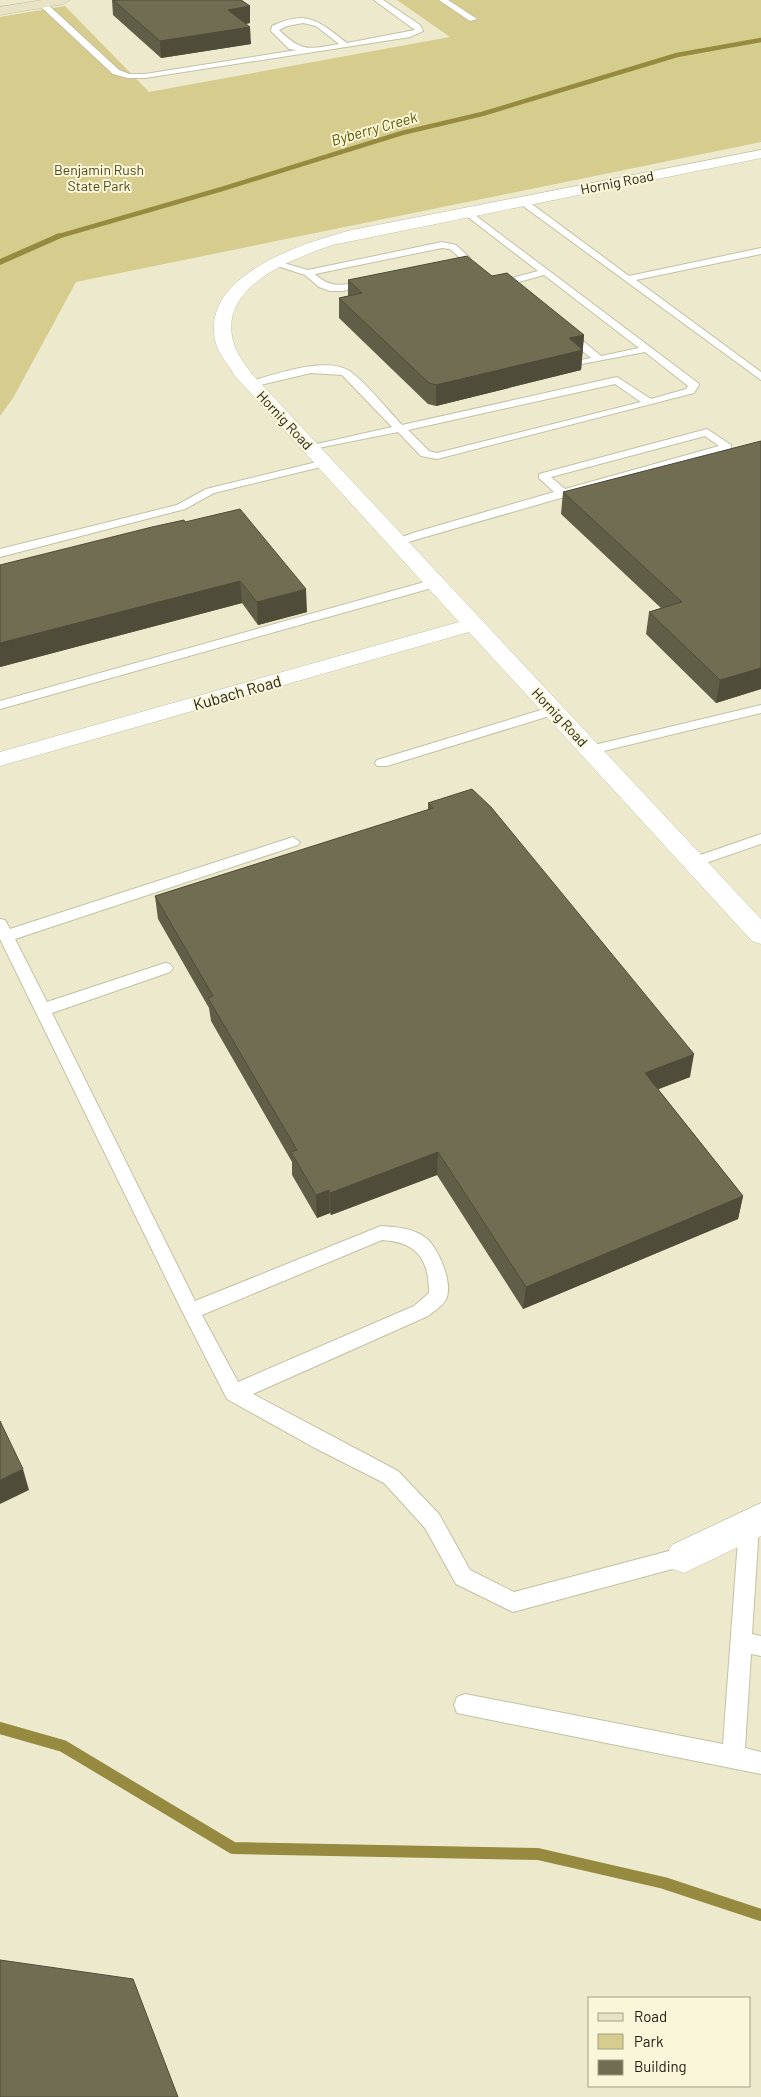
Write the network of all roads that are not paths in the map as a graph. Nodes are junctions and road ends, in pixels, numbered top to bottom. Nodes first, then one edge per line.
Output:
1 (64, 0) edge
2 (378, 0) edge
3 (442, 0) edge
4 (42, 4) junction
5 (0, 10) edge
6 (474, 19) dead end
7 (345, 45) junction
8 (308, 51) junction
9 (761, 154) edge
10 (522, 201) junction
11 (466, 212) junction
12 (761, 250) edge
13 (273, 263) junction
14 (441, 267) edge
15 (546, 272) junction
16 (308, 273) junction
17 (383, 279) edge
18 (627, 279) junction
19 (525, 298) edge
20 (554, 322) edge
21 (647, 349) junction
22 (599, 359) junction
23 (580, 363) edge
24 (761, 377) edge
25 (252, 384) junction
26 (649, 403) junction
27 (402, 428) junction
28 (312, 448) junction
29 (325, 463) junction
30 (563, 494) junction
31 (397, 541) junction
32 (0, 553) edge
33 (436, 583) junction
34 (474, 624) junction
35 (0, 705) edge
36 (761, 708) edge
37 (554, 710) junction
38 (591, 750) junction
39 (0, 759) edge
40 (382, 762) dead end
41 (761, 839) edge
42 (293, 842) dead end
43 (694, 862) junction
44 (3, 930) edge
45 (761, 935) edge
46 (165, 968) dead end
47 (42, 1010) junction
48 (190, 1311) junction
49 (234, 1393) junction
50 (755, 1523) edge
51 (684, 1557) joint
52 (751, 1644) edge
53 (464, 1705) dead end
54 (733, 1758) junction
55 (761, 1763) edge

1 - 4 street
2 - 7 lane
3 - 6 lane
4 - 5 street
4 - 8 lane
7 - 8 lane
7 - 8 lane
9 - 10 street, Hornig Road
10 - 11 street, Hornig Road
10 - 18 lane
11 - 13 street, Hornig Road
11 - 15 lane
12 - 18 lane
13 - 16 lane
13 - 25 street, Hornig Road
14 - 16 lane
15 - 19 lane
15 - 21 lane
16 - 17 lane
18 - 24 lane
20 - 22 lane
21 - 22 lane
21 - 26 lane
22 - 23 lane
25 - 27 lane
25 - 28 street, Hornig Road
26 - 27 lane
26 - 27 lane
27 - 28 lane
28 - 29 street, Hornig Road
29 - 31 street, Hornig Road
29 - 32 lane
30 - 30 lane
30 - 31 lane
31 - 33 street, Hornig Road
33 - 34 street, Hornig Road
33 - 35 lane
34 - 37 street, Hornig Road
34 - 39 street, Kubach Road
36 - 38 lane
37 - 38 street, Hornig Road
37 - 40 lane
38 - 43 street, Hornig Road
41 - 43 lane
42 - 44 lane
43 - 45 street, Hornig Road
44 - 47 lane
46 - 47 lane
47 - 48 lane
48 - 49 lane
48 - 49 lane
49 - 51 lane
50 - 51 street
50 - 52 lane
52 - 54 lane
53 - 54 lane
54 - 55 lane

